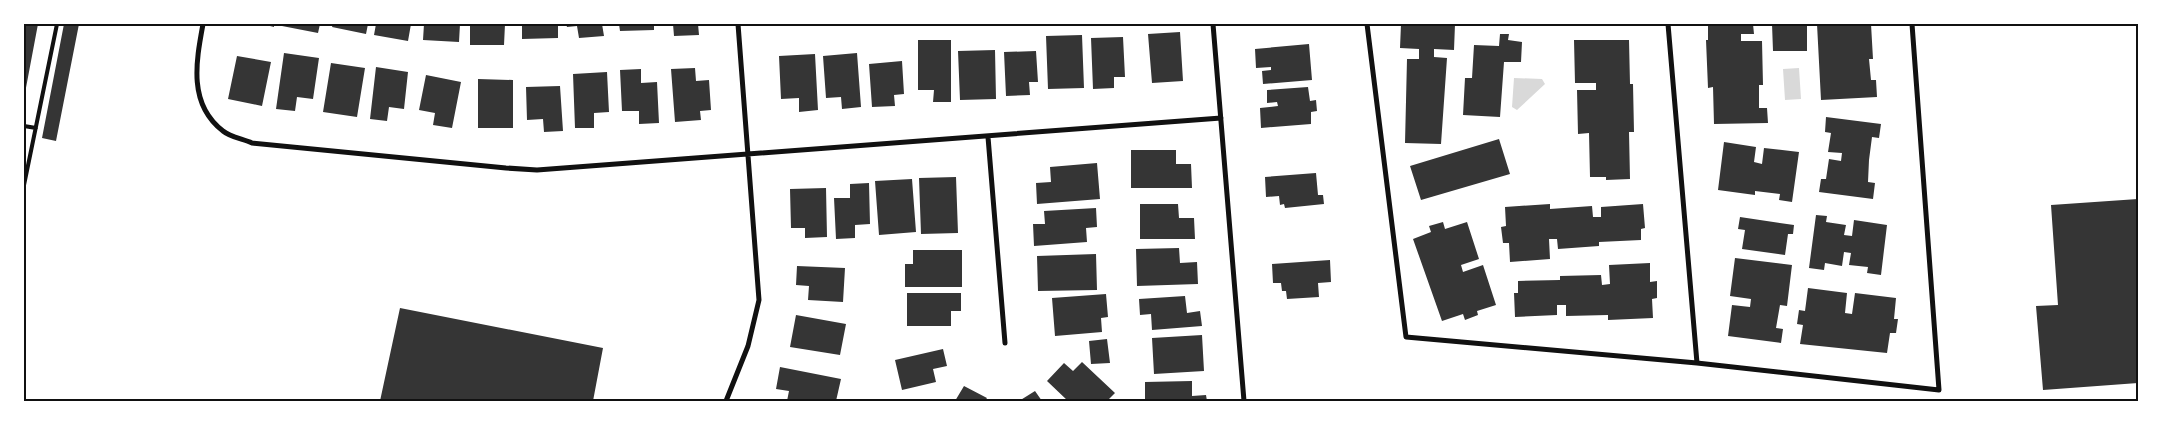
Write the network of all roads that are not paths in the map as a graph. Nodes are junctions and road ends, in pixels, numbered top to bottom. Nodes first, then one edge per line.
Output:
1 (57, 24) edge
2 (203, 24) edge
3 (738, 24) edge
4 (1214, 24) edge
5 (1367, 24) edge
6 (1668, 24) edge
7 (1912, 24) edge
8 (1221, 118) junction
9 (24, 126) edge
10 (36, 128) junction
11 (988, 137) junction
12 (749, 153) junction
13 (24, 185) edge
14 (1005, 343) dead end
15 (1697, 363) junction
16 (726, 401) edge
17 (1244, 401) edge

1 - 10 lane
2 - 12 street
3 - 12 street
4 - 8 street
5 - 15 street
6 - 15 street
7 - 15 street
8 - 11 street
8 - 17 street
9 - 10 lane
10 - 13 lane
11 - 12 street
11 - 14 street
12 - 16 street

